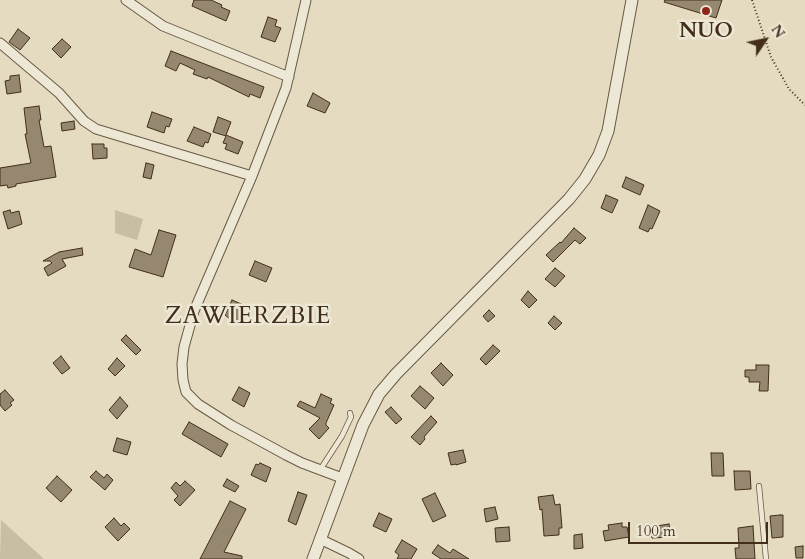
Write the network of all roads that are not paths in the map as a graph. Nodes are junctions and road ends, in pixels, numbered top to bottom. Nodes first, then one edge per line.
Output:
1 (126, 0) edge
2 (306, 0) edge
3 (632, 0) edge
4 (0, 43) edge
5 (289, 76) junction
6 (252, 176) junction
7 (350, 413) dead end
8 (320, 470) junction
9 (342, 478) junction
10 (759, 486) dead end
11 (320, 539) junction
12 (313, 559) edge
13 (358, 559) edge
14 (766, 559) edge

1 - 5 street
2 - 5 street
3 - 9 street
4 - 6 street
5 - 6 street
6 - 8 street
7 - 8 lane
8 - 9 street
9 - 11 street
10 - 14 lane
11 - 12 street
11 - 13 street

